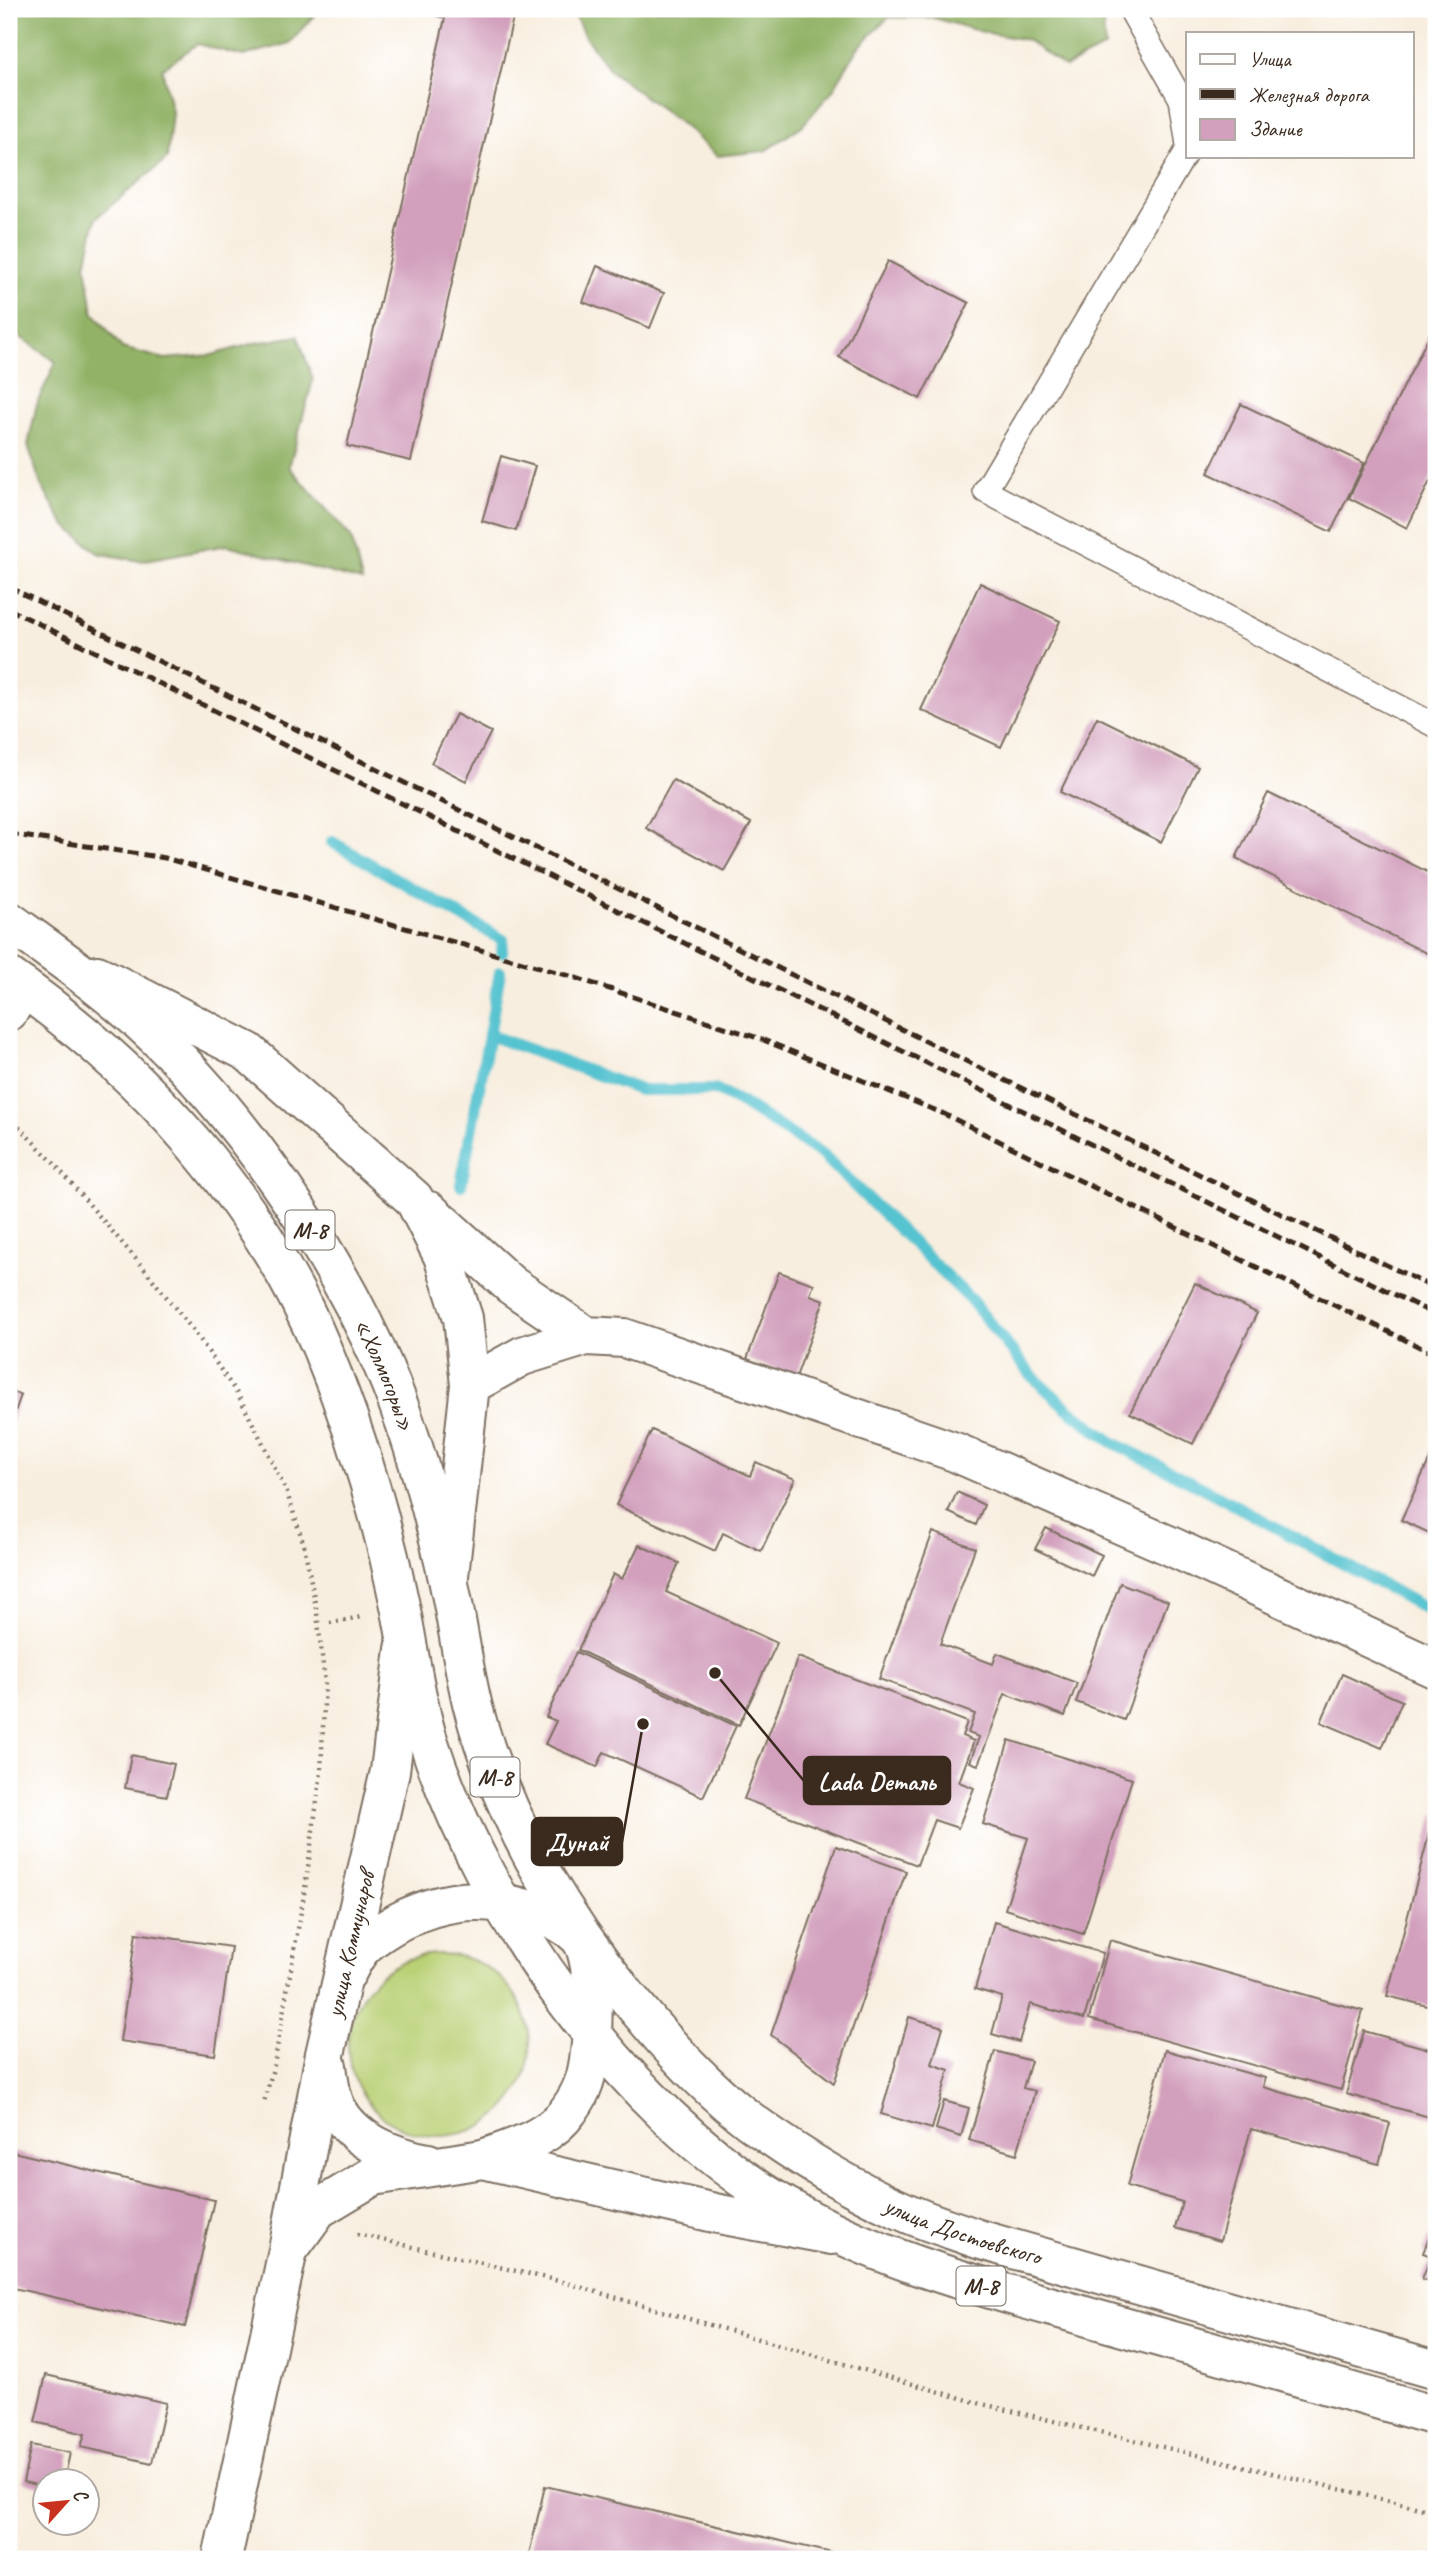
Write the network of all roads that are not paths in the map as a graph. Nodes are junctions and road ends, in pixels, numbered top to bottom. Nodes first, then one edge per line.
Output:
1 (1130, 9) edge
2 (1186, 133) edge
3 (1186, 150) edge
4 (1436, 726) edge
5 (9, 920) edge
6 (53, 953) junction
7 (14, 991) edge
8 (414, 1199) junction
9 (586, 1336) junction
10 (470, 1385) junction
11 (448, 1582) junction
12 (407, 1636) junction
13 (1436, 1669) edge
14 (503, 1902) junction
15 (580, 1938) junction
16 (341, 1981) junction
17 (591, 2034) junction
18 (325, 2054) junction
19 (483, 2159) junction
20 (439, 2165) junction
21 (299, 2236) junction
22 (847, 2238) junction
23 (1436, 2370) edge
24 (1436, 2416) edge
25 (222, 2559) edge

1 - 2 lane
3 - 4 lane
5 - 6 main road, «Холмогоры» / М-8
6 - 8 main road
6 - 11 main road, «Холмогоры» / М-8
7 - 12 main road, «Холмогоры» / М-8
8 - 9 main road
8 - 10 main road
9 - 10 main road
9 - 13 main road
10 - 11 main road
11 - 15 main road, «Холмогоры» / М-8
12 - 14 main road, «Холмогоры» / М-8
12 - 16 main road, улица Коммунаров
14 - 15 main road
14 - 16 main road
14 - 17 main road, М-8
15 - 17 main road
15 - 23 main road, улица Достоевского / М-8
16 - 18 main road, улица Коммунаров
17 - 19 main road
17 - 22 main road, улица Достоевского / М-8
18 - 20 main road
18 - 21 main road, улица Коммунаров
19 - 20 main road
19 - 22 main road
20 - 21 main road
21 - 25 main road, улица Коммунаров
22 - 24 main road, улица Достоевского / М-8

